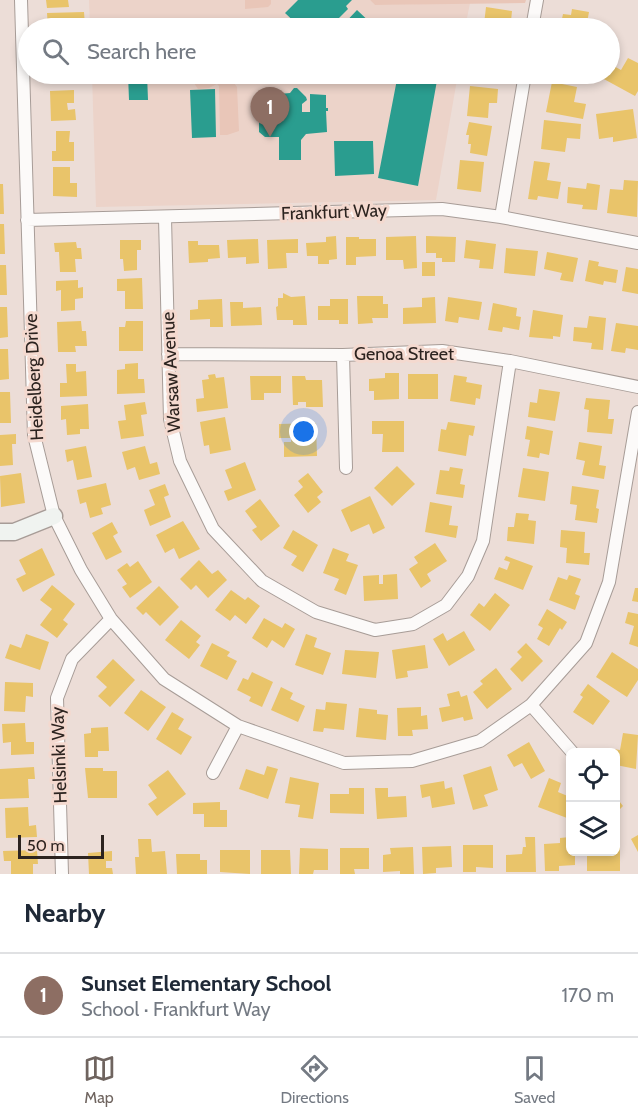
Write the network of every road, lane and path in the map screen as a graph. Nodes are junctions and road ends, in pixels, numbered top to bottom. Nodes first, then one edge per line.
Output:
1 (21, 0) edge
2 (537, 0) edge
3 (21, 18) edge
4 (534, 18) edge
5 (23, 84) edge
6 (523, 84) edge
7 (501, 217) junction
8 (165, 218) junction
9 (27, 220) junction
10 (638, 243) edge
11 (168, 354) junction
12 (343, 355) junction
13 (510, 361) junction
14 (638, 387) edge
15 (638, 412) edge
16 (346, 468) dead end
17 (54, 516) junction
18 (0, 532) edge
19 (111, 619) junction
20 (531, 705) junction
21 (238, 726) junction
22 (569, 748) edge
23 (213, 774) dead end
24 (62, 874) edge

1 - 3 street, Heidelberg Drive
2 - 4 street
5 - 9 street, Heidelberg Drive
6 - 7 street
7 - 8 street, Frankfurt Way
7 - 10 street, Frankfurt Way
8 - 9 street, Frankfurt Way
8 - 11 street, Warsaw Avenue
9 - 17 street, Heidelberg Drive
11 - 12 street, Genoa Street
11 - 13 street, Warsaw Avenue
12 - 13 street, Genoa Street
12 - 16 street
13 - 14 street, Genoa Street
15 - 20 street, Heidelberg Drive
17 - 18 street
17 - 19 street, Heidelberg Drive
19 - 21 street, Heidelberg Drive
19 - 24 street, Helsinki Way
20 - 21 street, Heidelberg Drive
20 - 22 street
21 - 23 street

